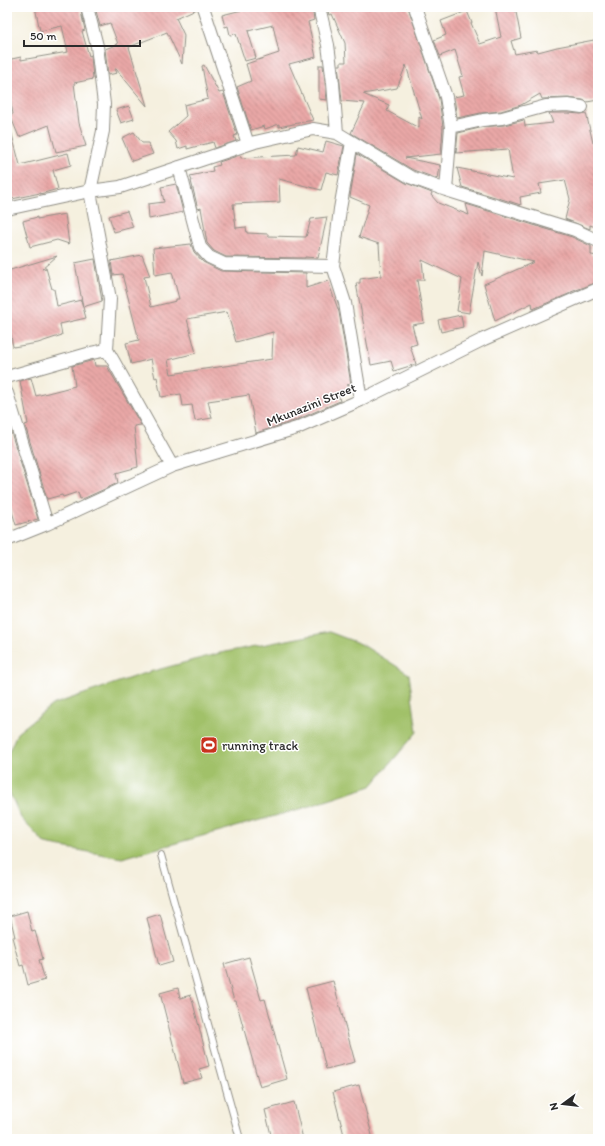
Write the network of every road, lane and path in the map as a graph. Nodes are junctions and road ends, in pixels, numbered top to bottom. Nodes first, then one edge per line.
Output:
1 (87, 7) edge
2 (202, 7) edge
3 (319, 7) edge
4 (415, 7) edge
5 (582, 107) dead end
6 (451, 127) junction
7 (336, 133) junction
8 (352, 142) junction
9 (248, 144) junction
10 (179, 167) junction
11 (446, 190) junction
12 (90, 191) junction
13 (7, 209) edge
14 (598, 241) edge
15 (333, 266) junction
16 (598, 289) edge
17 (107, 350) junction
18 (7, 377) edge
19 (7, 393) edge
20 (361, 400) junction
21 (172, 466) junction
22 (47, 524) junction
23 (7, 540) edge
24 (161, 855) dead end
25 (240, 1139) edge

1 - 12 street
2 - 9 street
3 - 7 street
4 - 6 street
5 - 6 street
6 - 11 street
7 - 8 street
7 - 9 street
8 - 11 street
8 - 15 street
9 - 10 street
10 - 12 street
10 - 15 street
11 - 14 street
12 - 13 street
12 - 17 street
15 - 20 street
16 - 20 street, Mkunazini Street
17 - 18 street
17 - 21 street
19 - 22 street
20 - 21 street, Mkunazini Street
21 - 22 street, Mkunazini Street
22 - 23 street, Mkunazini Street
24 - 25 lane

